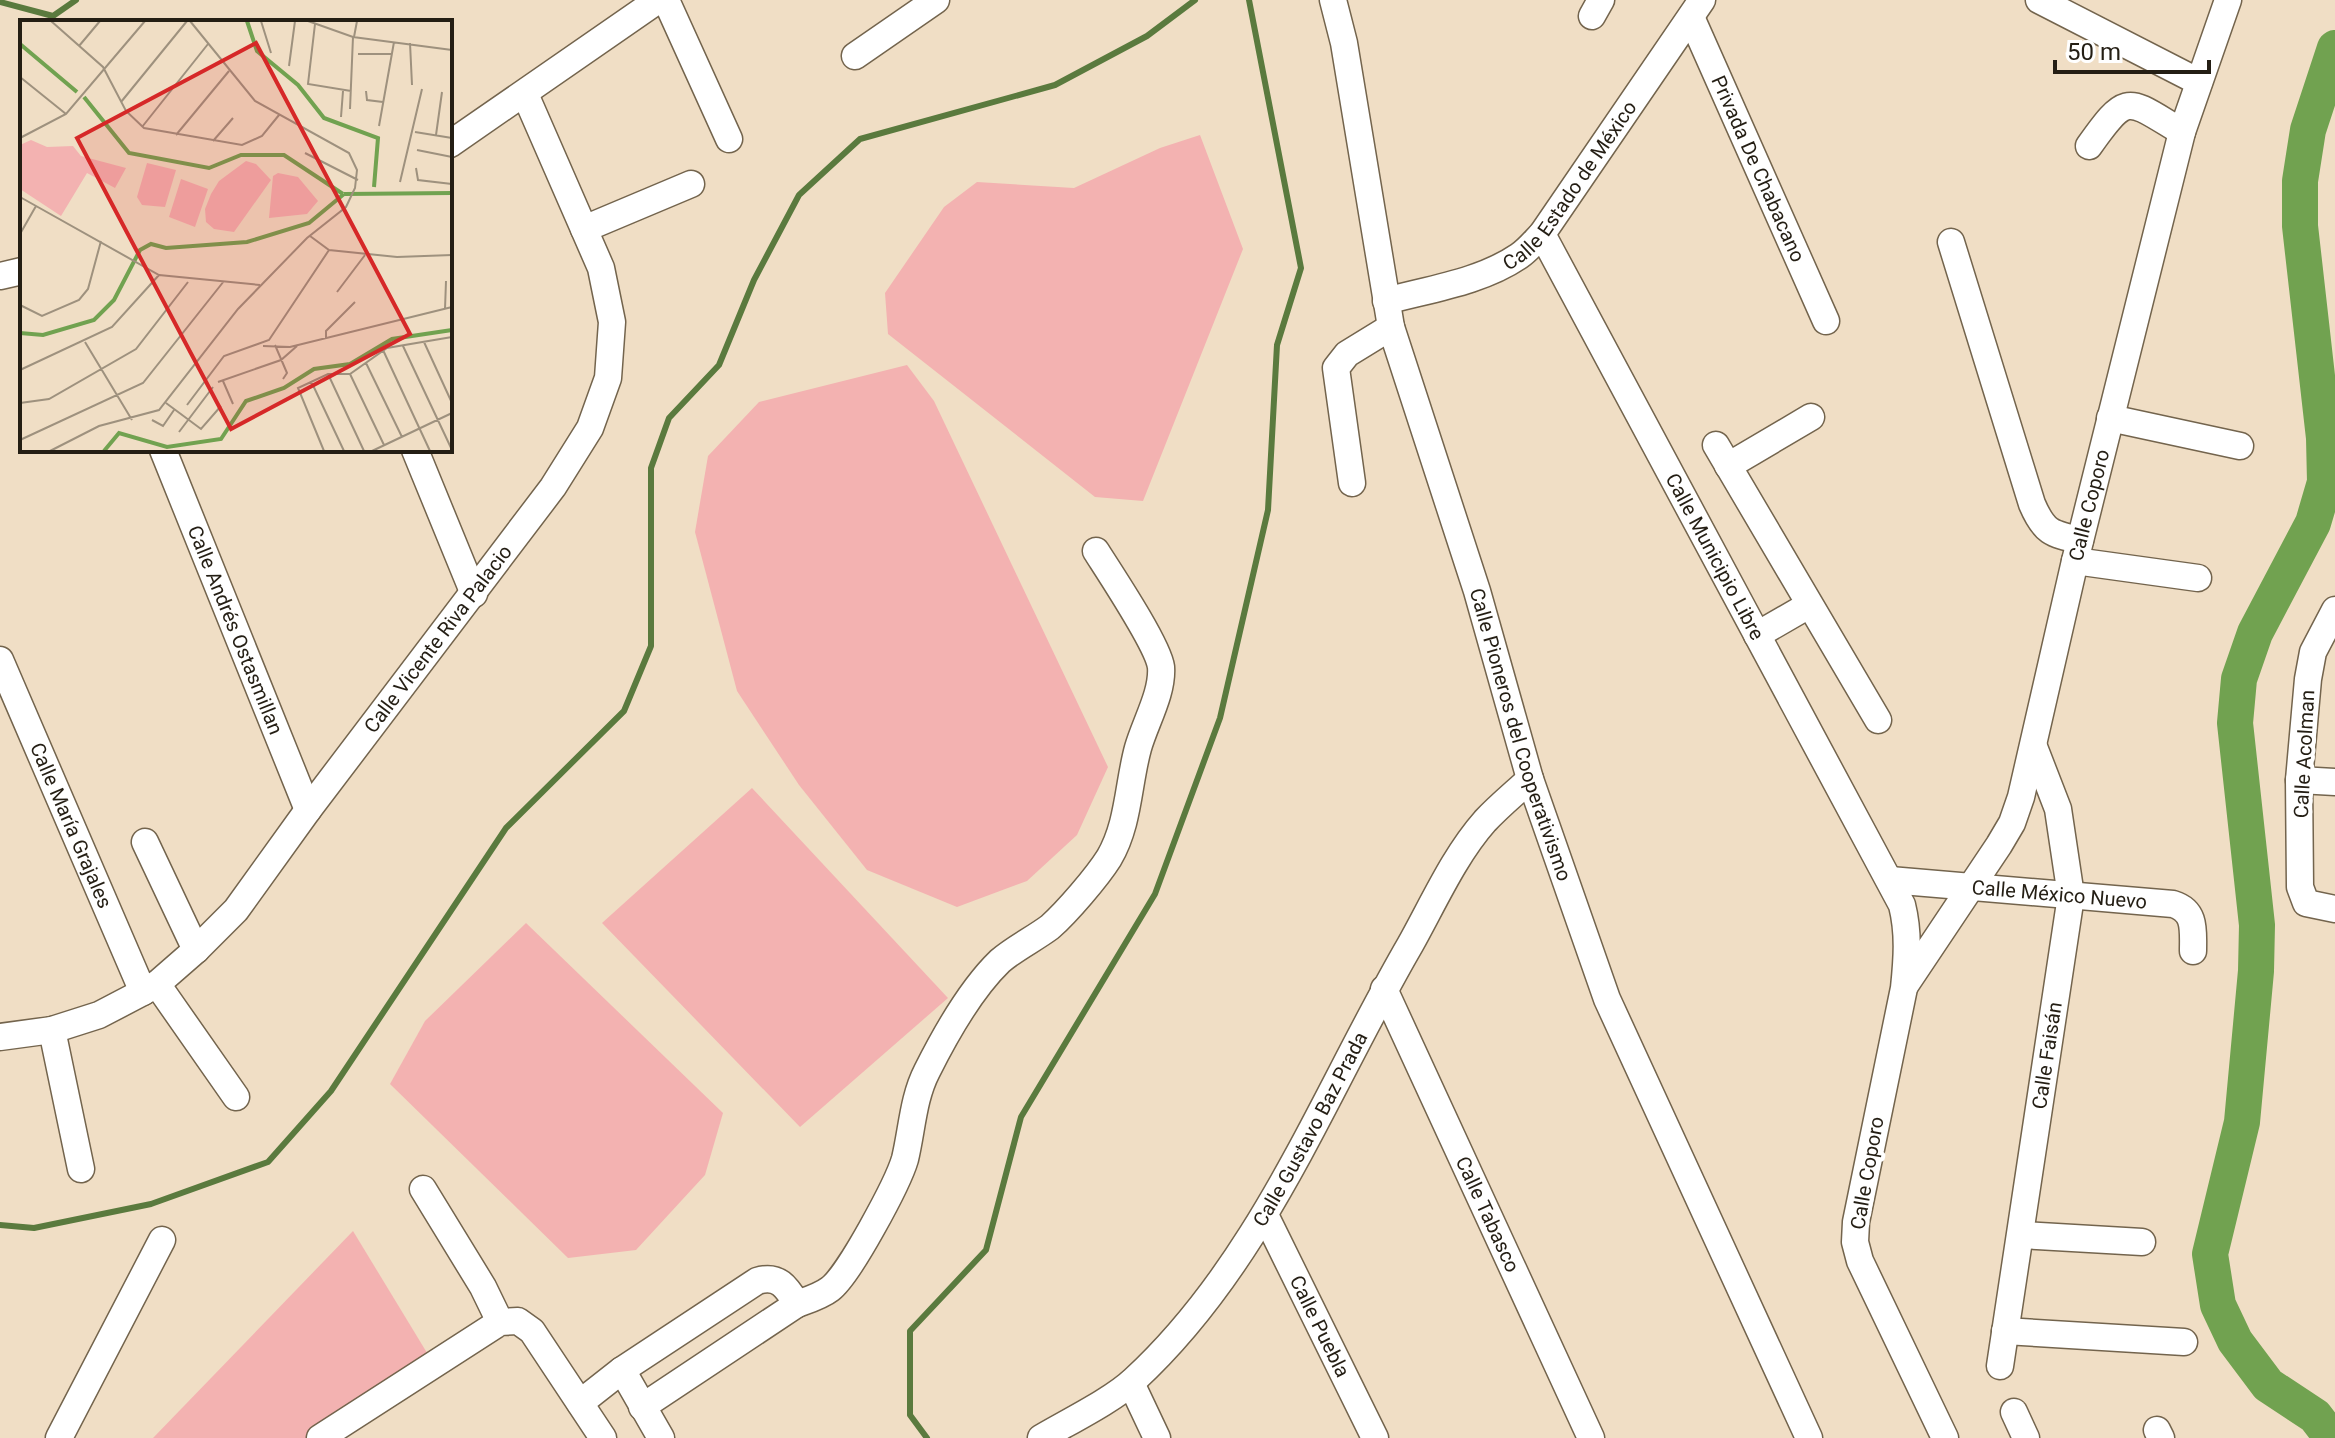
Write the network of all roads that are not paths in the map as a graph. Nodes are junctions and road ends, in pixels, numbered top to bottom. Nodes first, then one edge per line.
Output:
1 (658, 0) edge
2 (666, 0) edge
3 (936, 0) edge
4 (1333, 0) edge
5 (2039, 0) edge
6 (2228, 0) edge
7 (1696, 9) edge
8 (855, 56) dead end
9 (2199, 82) junction
10 (525, 94) junction
11 (2182, 132) junction
12 (729, 139) dead end
13 (452, 143) edge
14 (2089, 146) dead end
15 (691, 184) dead end
16 (584, 229) junction
17 (1542, 234) junction
18 (1951, 242) dead end
19 (20, 271) edge
20 (0, 276) edge
21 (1389, 314) junction
22 (1826, 321) dead end
23 (1811, 417) dead end
24 (2110, 418) junction
25 (2240, 446) dead end
26 (164, 452) edge
27 (416, 452) edge
28 (1352, 483) dead end
29 (2077, 550) junction
30 (1096, 551) dead end
31 (2198, 578) dead end
32 (474, 594) junction
33 (1809, 605) junction
34 (2335, 610) edge
35 (1757, 635) junction
36 (2324, 653) edge
37 (0, 660) edge
38 (1878, 720) dead end
39 (2034, 747) junction
40 (1530, 779) junction
41 (2299, 780) junction
42 (2335, 782) edge
43 (308, 810) junction
44 (145, 842) dead end
45 (1890, 880) junction
46 (1969, 888) junction
47 (2071, 896) junction
48 (2335, 909) edge
49 (196, 950) junction
50 (2193, 951) dead end
51 (150, 988) junction
52 (1904, 988) junction
53 (1384, 989) junction
54 (52, 1030) junction
55 (0, 1037) edge
56 (236, 1097) dead end
57 (81, 1169) dead end
58 (423, 1189) dead end
59 (1265, 1215) junction
60 (2021, 1235) junction
61 (162, 1240) dead end
62 (2142, 1242) dead end
63 (797, 1304) junction
64 (509, 1322) junction
65 (691, 1325) junction
66 (2005, 1331) junction
67 (2184, 1342) dead end
68 (714, 1360) junction
69 (2000, 1366) dead end
70 (622, 1370) junction
71 (1131, 1383) junction
72 (580, 1403) junction
73 (642, 1407) junction
74 (2014, 1412) dead end
75 (59, 1438) edge
76 (320, 1438) edge
77 (603, 1438) edge
78 (661, 1438) edge
79 (1041, 1438) edge
80 (1157, 1438) edge
81 (1375, 1438) edge
82 (1591, 1438) edge
83 (1809, 1438) edge
84 (1945, 1438) edge
85 (2026, 1438) edge

1 - 10 street
2 - 12 street
3 - 8 street
4 - 21 street, Calle Pioneros del Cooperativismo
5 - 9 street
6 - 9 street, Calle Coporo
7 - 17 street, Calle Estado de México
7 - 22 street, Privada De Chabacano
9 - 11 street, Calle Coporo
10 - 13 street
10 - 16 street, Calle Vicente Riva Palacio
11 - 14 street
11 - 24 street, Calle Coporo
15 - 16 street
16 - 32 street, Calle Vicente Riva Palacio
17 - 21 street, Calle Estado de México
17 - 35 street, Calle Municipio Libre
18 - 29 street
19 - 20 street
21 - 28 street, Calle Estado de México
21 - 40 street, Calle Pioneros del Cooperativismo
23 - 33 street
24 - 25 street
24 - 29 street, Calle Coporo
26 - 43 street, Calle Andrés Ostasmillan
27 - 32 street
29 - 31 street
29 - 39 street, Calle Coporo
30 - 63 street
32 - 43 street, Calle Vicente Riva Palacio
33 - 35 street
33 - 38 street
34 - 36 street, Calle Acolman
35 - 45 street, Calle Municipio Libre
36 - 41 street, Calle Acolman
37 - 51 street, Calle María Grajales
39 - 46 street, Calle Coporo
39 - 47 street, Calle Faisán
40 - 53 street, Calle Gustavo Baz Prada
40 - 83 street, Calle Pioneros del Cooperativismo
41 - 42 street
41 - 48 street, Calle Acolman
43 - 49 street, Calle Vicente Riva Palacio
44 - 49 street
45 - 46 street, Calle México Nuevo
45 - 52 street, Calle Coporo
46 - 47 street, Calle México Nuevo
46 - 52 street, Calle Coporo
47 - 50 street, Calle México Nuevo
47 - 60 street, Calle Faisán
49 - 51 street, Calle Vicente Riva Palacio
51 - 54 street, Calle Vicente Riva Palacio
51 - 56 street, Calle María Grajales
52 - 84 street, Calle Coporo
53 - 59 street, Calle Gustavo Baz Prada
53 - 82 street, Calle Tabasco
54 - 55 street, Calle Vicente Riva Palacio
54 - 57 street
58 - 64 street
59 - 71 street, Calle Gustavo Baz Prada
59 - 81 street, Calle Puebla
60 - 62 street
60 - 66 street, Calle Faisán
61 - 75 street
63 - 65 street
63 - 68 street
64 - 72 street
64 - 76 street
65 - 68 street
65 - 70 street
66 - 67 street
66 - 69 street, Calle Faisán
68 - 73 street
70 - 72 street
70 - 73 street
71 - 79 street, Calle Gustavo Baz Prada
71 - 80 street
72 - 77 street
73 - 78 street
74 - 85 street

